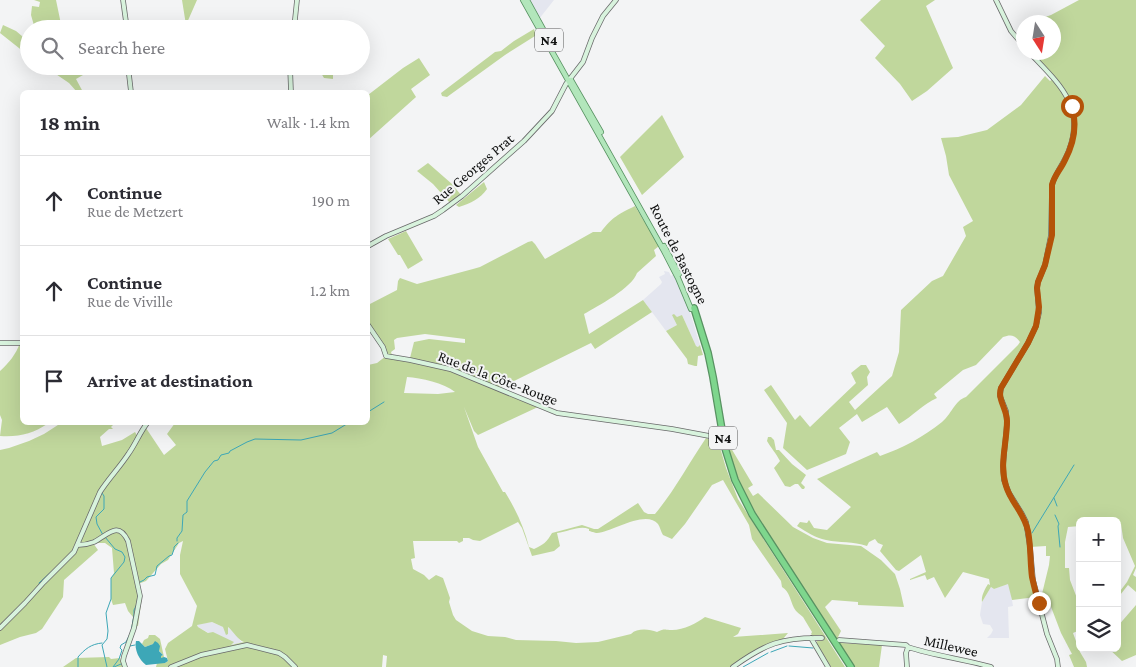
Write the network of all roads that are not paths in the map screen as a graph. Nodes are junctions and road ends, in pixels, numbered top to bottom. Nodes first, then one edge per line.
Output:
1 (123, 0) edge
2 (297, 0) edge
3 (525, 0) edge
4 (616, 0) edge
5 (996, 0) edge
6 (125, 20) edge
7 (295, 20) edge
8 (1016, 37) edge
9 (1036, 60) edge
10 (129, 75) edge
11 (290, 75) edge
12 (569, 79) junction
13 (131, 90) edge
14 (291, 90) edge
15 (370, 245) edge
16 (692, 308) junction
17 (370, 328) edge
18 (0, 343) edge
19 (20, 343) edge
20 (146, 425) edge
21 (720, 438) junction
22 (78, 546) junction
23 (0, 628) edge
24 (827, 637) junction
25 (811, 638) junction
26 (840, 640) dead end
27 (907, 646) junction
28 (124, 665) edge
29 (172, 667) edge
30 (295, 667) edge
31 (733, 667) edge
32 (828, 667) edge
33 (849, 667) edge
34 (907, 667) edge
35 (991, 667) edge
36 (1058, 667) edge

1 - 6 street
2 - 7 street
3 - 12 main road, Route de Bastogne / N4
4 - 12 street, Rue Georges Prat
5 - 8 street
9 - 36 street
10 - 13 street
11 - 14 street
12 - 15 street, Rue Georges Prat
12 - 16 main road, Route de Bastogne / N4
16 - 21 highway, Route de Bastogne / N4
16 - 24 highway, Route de Bastogne / N4
17 - 21 street, Rue de la Côte-Rouge
18 - 19 street
20 - 22 street
21 - 24 highway, Route de Bastogne / N4
22 - 23 street
22 - 28 street
24 - 25 street
24 - 33 highway, N4
24 - 33 highway, N4
25 - 31 street
25 - 32 street
26 - 27 street, Millewee
27 - 34 street
27 - 35 street, Millewee
29 - 30 street

